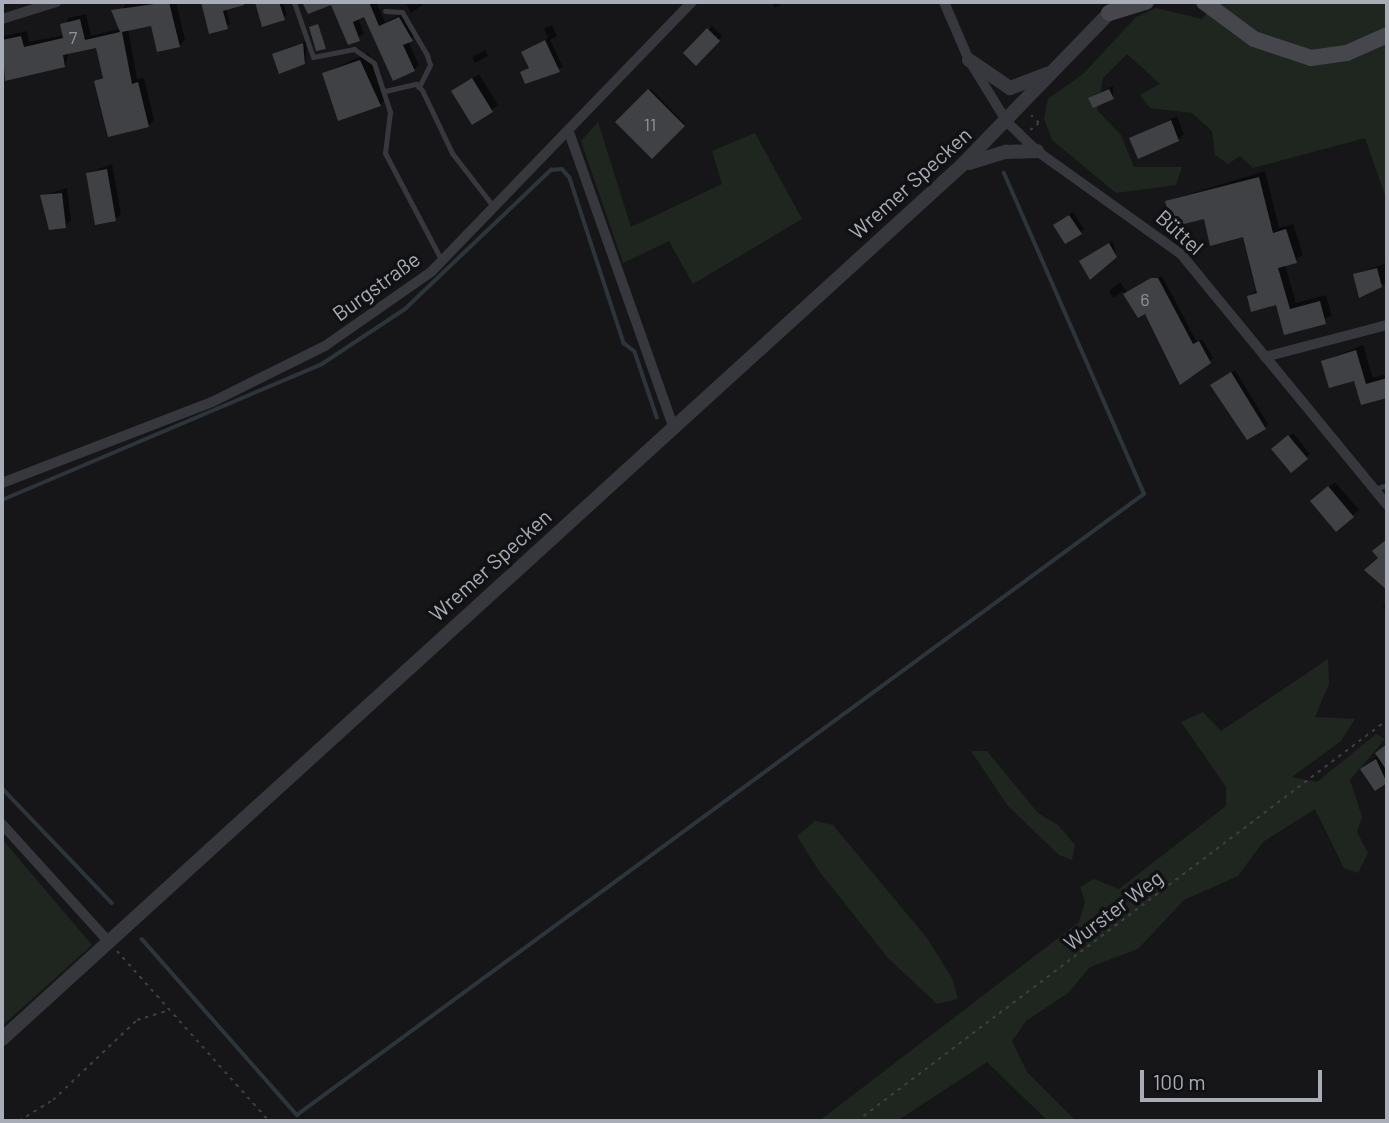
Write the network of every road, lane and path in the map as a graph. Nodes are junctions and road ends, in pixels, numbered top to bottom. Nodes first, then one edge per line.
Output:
1 (56, 2) edge
2 (294, 2) edge
3 (692, 2) edge
4 (944, 2) edge
5 (1146, 2) edge
6 (1192, 2) edge
7 (1206, 4) edge
8 (1115, 8) edge
9 (385, 11) dead end
10 (2, 19) edge
11 (1387, 35) edge
12 (969, 60) junction
13 (1055, 71) junction
14 (419, 87) junction
15 (385, 91) junction
16 (1007, 122) junction
17 (570, 135) junction
18 (1037, 151) junction
19 (961, 166) junction
20 (495, 209) junction
21 (442, 261) junction
22 (1387, 325) edge
23 (1265, 357) junction
24 (673, 426) junction
25 (2, 483) edge
26 (1387, 485) edge
27 (1374, 489) junction
28 (1387, 505) edge
29 (1387, 720) edge
30 (2, 824) edge
31 (110, 942) junction
32 (170, 1010) junction
33 (2, 1039) edge
34 (19, 1121) edge
35 (269, 1121) edge
36 (857, 1121) edge

1 - 10 street
2 - 15 lane
3 - 17 street, Burgstraße
4 - 12 street, Büttel
5 - 8 main road
6 - 7 main road
7 - 11 main road
8 - 13 street, Wremer Specken
9 - 14 lane
12 - 13 street
12 - 16 street, Büttel
13 - 16 street, Wremer Specken
14 - 15 lane
14 - 20 lane
15 - 21 lane
16 - 18 street, Büttel
16 - 19 street, Wremer Specken
17 - 20 street, Burgstraße
17 - 24 street
18 - 19 street
18 - 23 street, Büttel
19 - 24 street, Wremer Specken
20 - 21 street, Burgstraße
21 - 25 street, Burgstraße
22 - 23 street
23 - 27 street, Büttel
24 - 31 street, Wremer Specken
26 - 27 lane
27 - 28 street, Büttel
29 - 36 path, Wurster Weg
30 - 31 street
31 - 32 path
31 - 33 street, Wremer Specken
32 - 34 path
32 - 35 path

